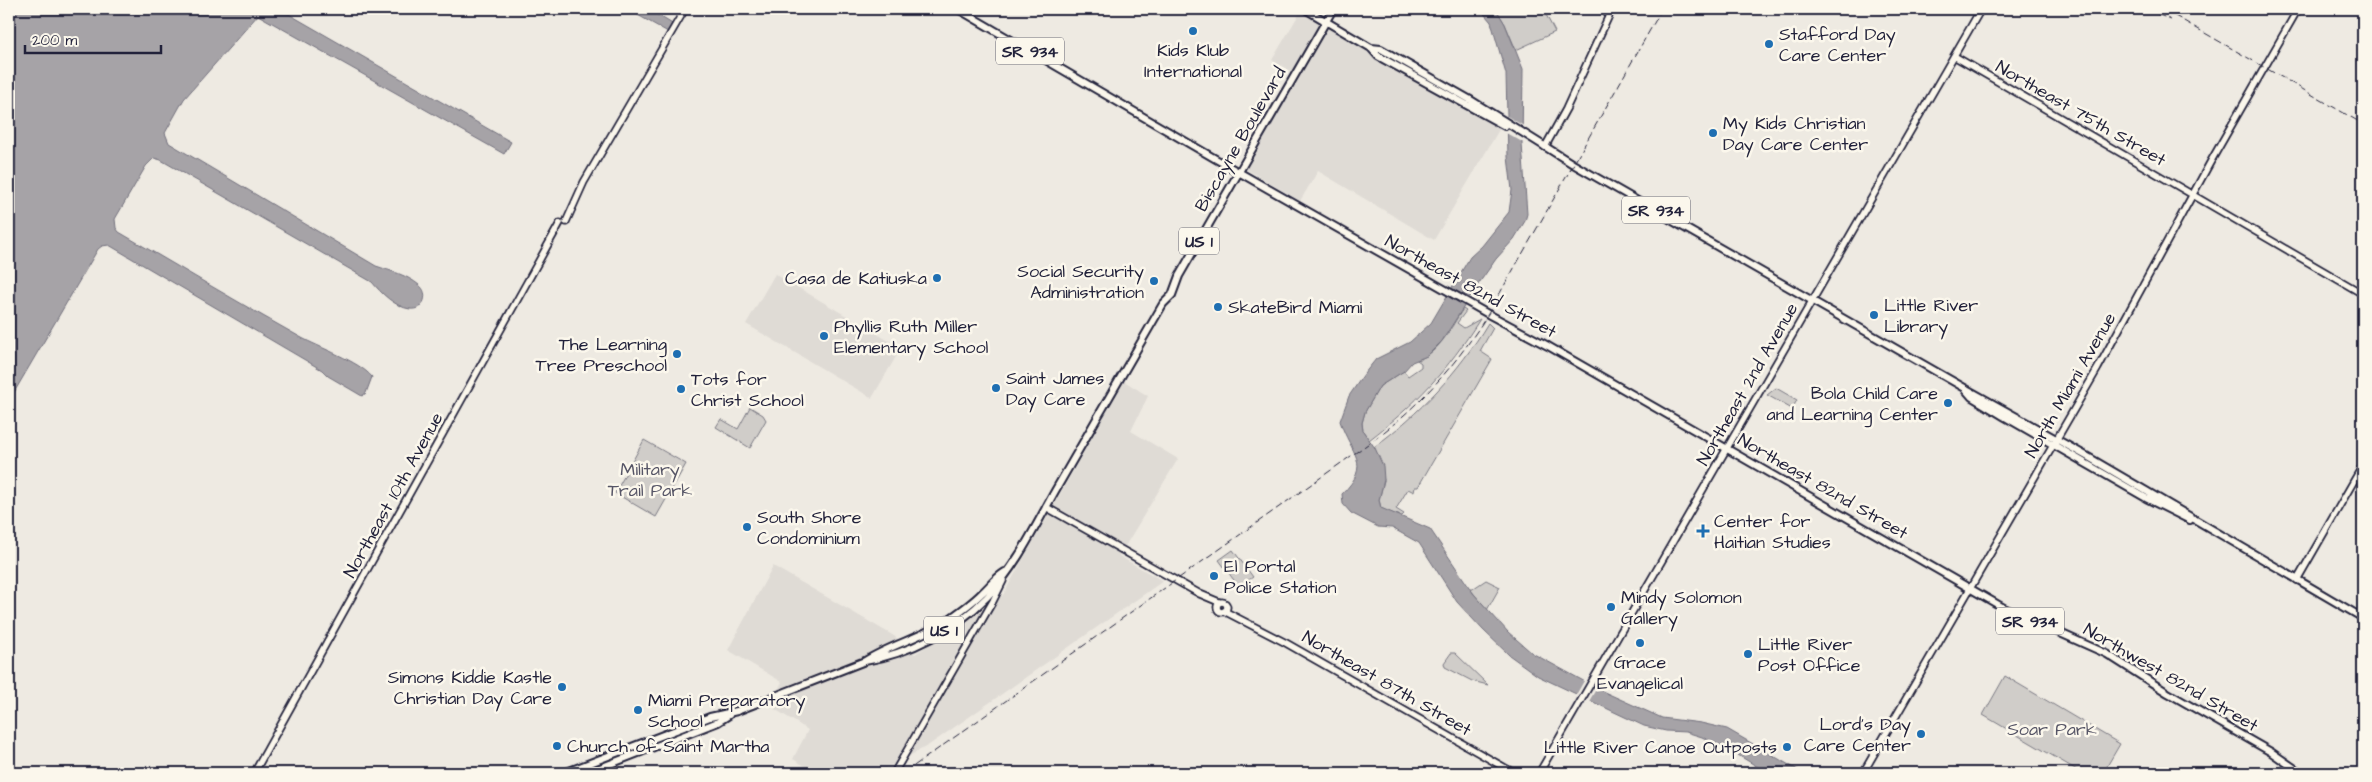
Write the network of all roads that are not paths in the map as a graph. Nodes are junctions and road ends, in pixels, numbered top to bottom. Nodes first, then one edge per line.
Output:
1 (685, 9) edge
2 (958, 9) edge
3 (1305, 9) edge
4 (1334, 9) edge
5 (1612, 9) edge
6 (1981, 9) edge
7 (2298, 9) edge
8 (1326, 21) junction
9 (1954, 56) junction
10 (1546, 147) junction
11 (1239, 172) junction
12 (2192, 196) junction
13 (2363, 294) edge
14 (1813, 300) junction
15 (2055, 441) junction
16 (1727, 449) junction
17 (2363, 465) edge
18 (2114, 480) junction
19 (2149, 492) junction
20 (1046, 507) junction
21 (2199, 524) junction
22 (1006, 572) junction
23 (2297, 580) junction
24 (1970, 588) junction
25 (2363, 618) edge
26 (737, 711) junction
27 (581, 766) junction
28 (254, 773) edge
29 (564, 773) edge
30 (578, 773) edge
31 (587, 773) edge
32 (879, 773) edge
33 (884, 773) edge
34 (894, 773) edge
35 (1514, 773) edge
36 (1538, 773) edge
37 (1862, 773) edge
38 (2301, 773) edge

1 - 28 street, Northeast 10th Avenue
2 - 11 main road, Northeast 82nd Street / SR 934
3 - 8 main road, SR 934
4 - 8 main road, Biscayne Boulevard / US 1
5 - 10 street
6 - 9 street, Northeast 2nd Avenue
7 - 12 street, North Miami Avenue
8 - 10 main road, SR 934
8 - 11 main road, Biscayne Boulevard / US 1
9 - 12 street, Northeast 75th Street
9 - 14 street, Northeast 2nd Avenue
10 - 14 main road, SR 934
11 - 16 main road, Northeast 82nd Street / SR 934
11 - 20 main road, Biscayne Boulevard / US 1
12 - 13 street, Northeast 75th Street
12 - 15 street, North Miami Avenue
14 - 15 main road, SR 934
14 - 16 street, Northeast 2nd Avenue
15 - 18 main road
15 - 19 main road
15 - 24 street, North Miami Avenue
16 - 24 main road, Northeast 82nd Street / SR 934
16 - 36 street, Northeast 2nd Avenue
17 - 23 street
18 - 19 main road
18 - 21 main road
19 - 21 main road
20 - 22 main road, Biscayne Boulevard / US 1
20 - 35 street, Northeast 87th Street
21 - 23 main road
22 - 26 main road, Biscayne Boulevard / US 1
22 - 34 street
23 - 25 main road
24 - 37 street, North Miami Avenue
24 - 38 main road, Northwest 82nd Street / SR 934
26 - 27 main road, Biscayne Boulevard / US 1
26 - 31 main road, Biscayne Boulevard / US 1
27 - 29 main road, Biscayne Boulevard / US 1
27 - 30 main road
32 - 33 street

